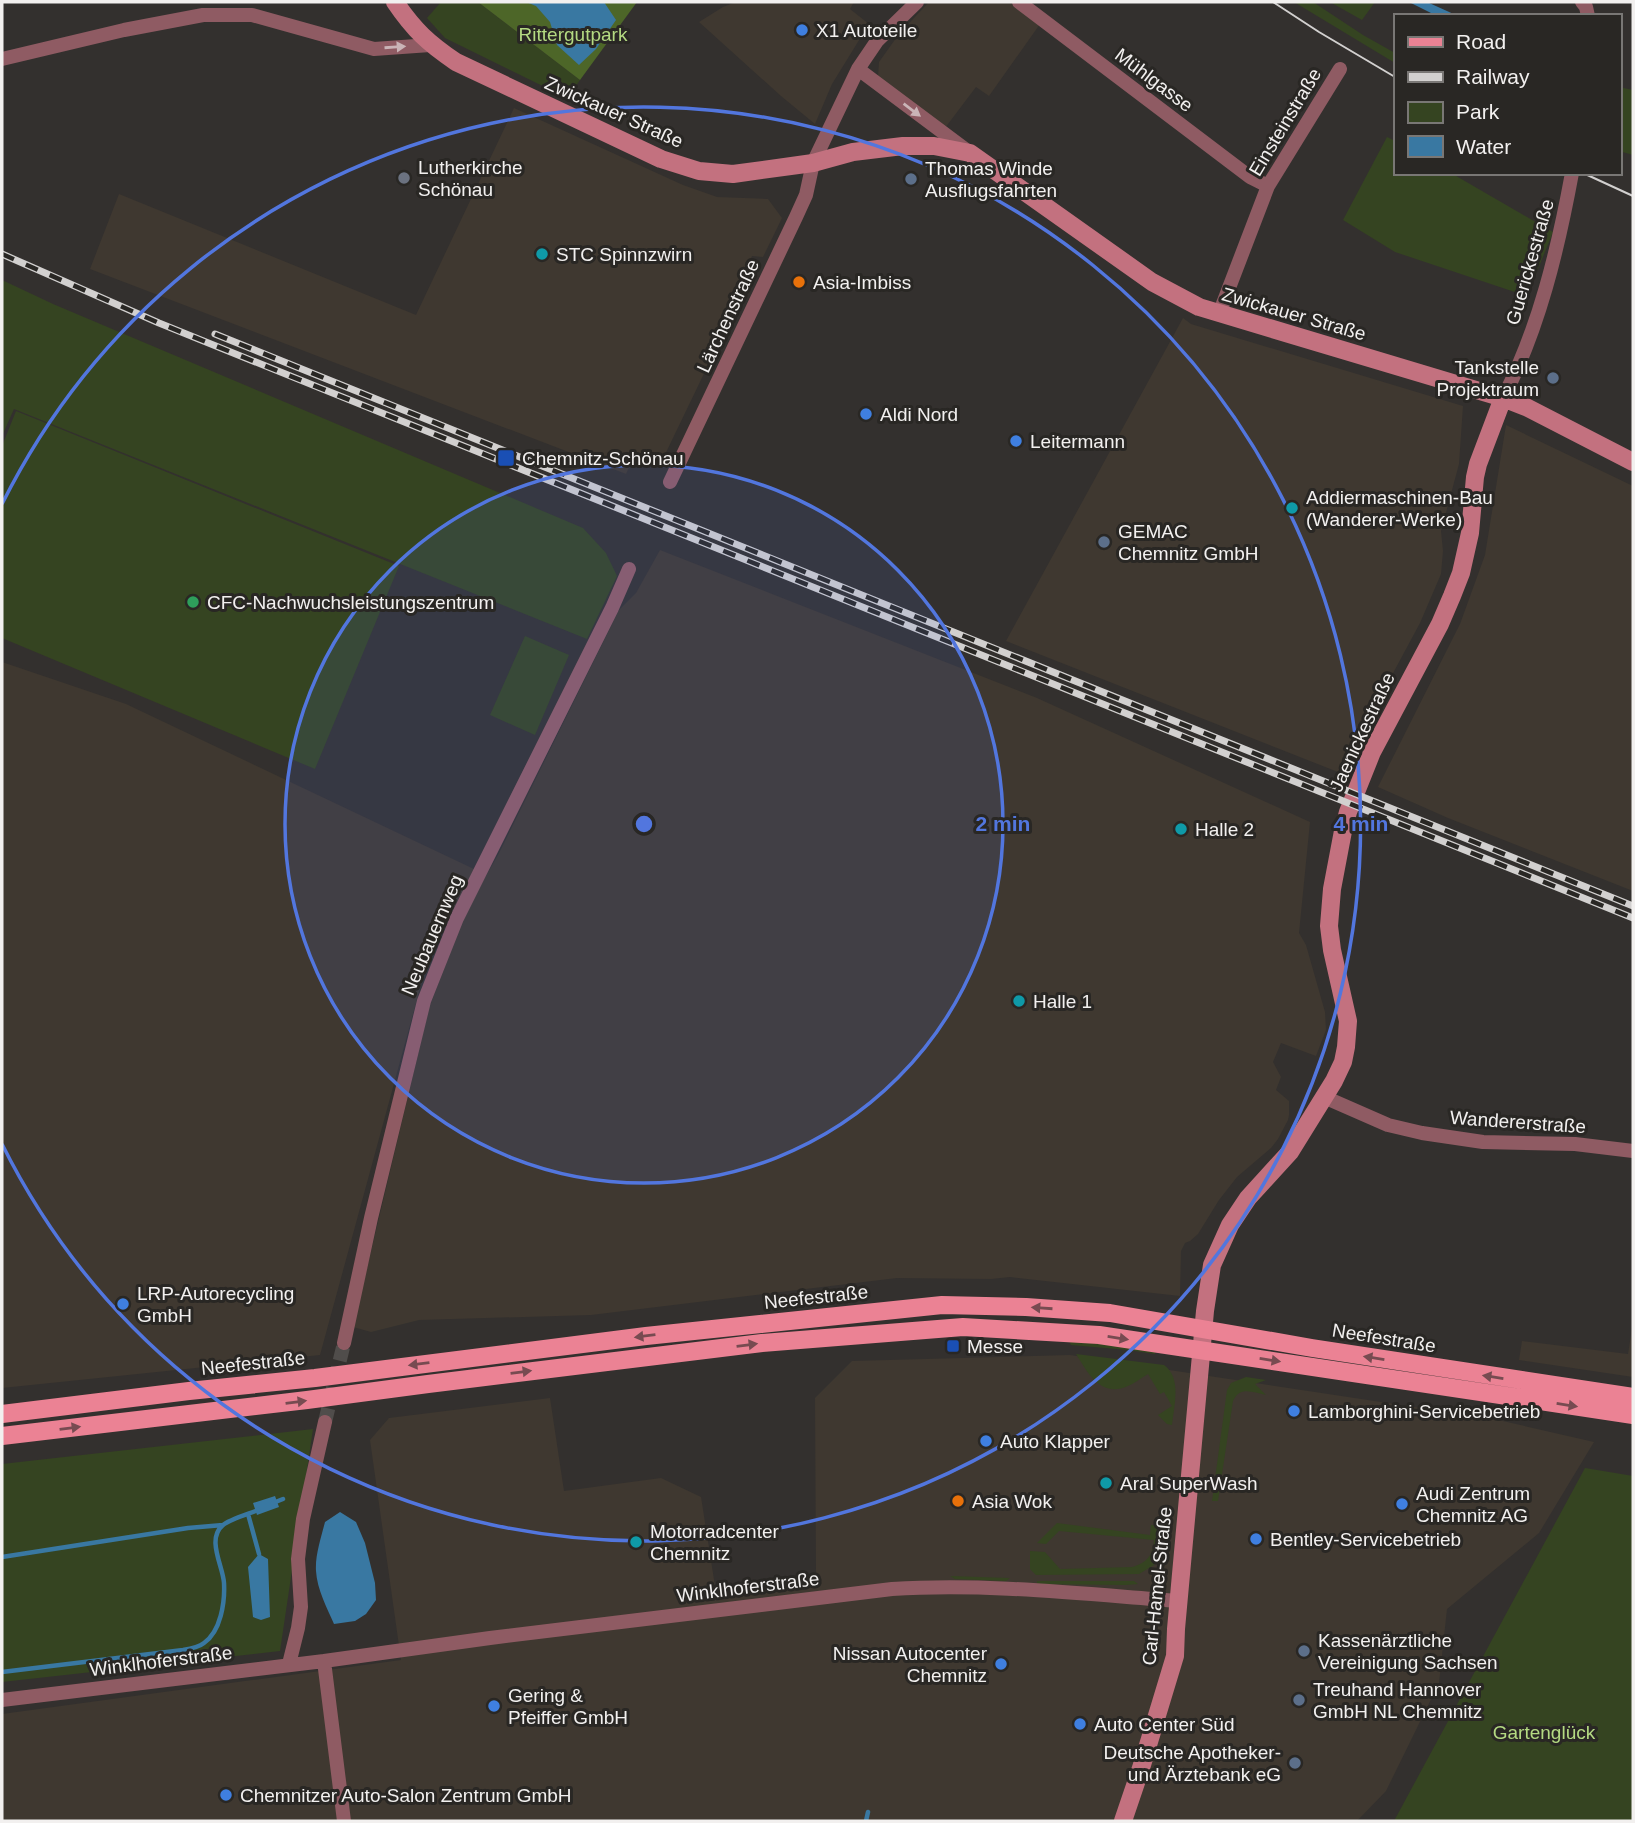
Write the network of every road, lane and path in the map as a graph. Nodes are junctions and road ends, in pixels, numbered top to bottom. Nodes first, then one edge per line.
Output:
1 (396, 2) edge
2 (917, 2) edge
3 (1019, 2) edge
4 (430, 45) junction
5 (2, 59) edge
6 (858, 69) junction
7 (1340, 69) dead end
8 (970, 153) junction
9 (813, 163) junction
10 (1572, 175) edge
11 (1268, 186) junction
12 (1219, 314) junction
13 (1503, 398) junction
14 (1633, 462) edge
15 (670, 482) dead end
16 (629, 569) dead end
17 (1324, 1097) junction
18 (1633, 1151) edge
19 (1205, 1328) junction
20 (344, 1343) tunnel mouth
21 (1202, 1350) junction
22 (1633, 1397) edge
23 (2, 1414) edge
24 (1633, 1415) edge
25 (325, 1422) tunnel mouth
26 (2, 1436) edge
27 (1178, 1601) junction
28 (324, 1661) junction
29 (289, 1664) junction
30 (2, 1700) edge
31 (344, 1821) edge
32 (1123, 1821) edge

1 - 4 main road, Zwickauer Straße
2 - 6 street, Lärchenstraße
3 - 11 street, Mühlgasse
5 -> 4 street
4 - 9 main road, Zwickauer Straße
6 -> 8 street, Zwickauer Straße
6 - 9 street, Lärchenstraße
7 - 11 street, Einsteinstraße
8 - 9 main road, Zwickauer Straße
8 - 12 main road, Zwickauer Straße
9 - 15 street, Lärchenstraße
10 - 13 street, Guerickestraße
11 - 12 street, Einsteinstraße
12 - 13 main road, Zwickauer Straße
13 - 14 main road, Zwickauer Straße
13 - 17 main road, Jaenickestraße
16 - 20 street, Neubauernweg
17 - 18 street, Wandererstraße
17 - 19 main road, Jaenickestraße
19 - 21 main road, Jaenickestraße
22 -> 19 main road, Neefestraße
19 -> 23 main road, Neefestraße
21 -> 24 main road, Neefestraße
26 -> 21 main road, Neefestraße
21 - 27 main road, Carl-Hamel-Straße
25 - 29 street
27 - 28 street, Winklhoferstraße
27 - 32 main road, Carl-Hamel-Straße
28 - 29 street, Winklhoferstraße
28 - 31 street
29 - 30 street, Winklhoferstraße

